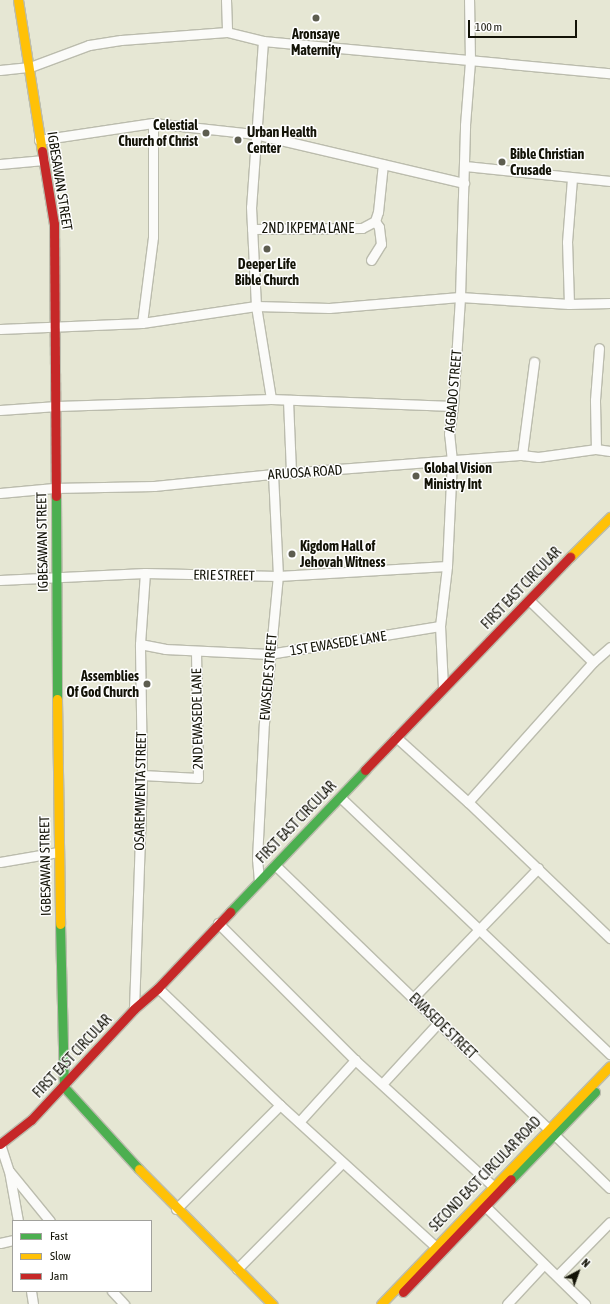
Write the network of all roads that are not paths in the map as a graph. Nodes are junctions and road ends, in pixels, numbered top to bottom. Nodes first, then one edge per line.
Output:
1 (18, 0) edge
2 (226, 0) edge
3 (469, 0) edge
4 (227, 32) junction
5 (263, 41) junction
6 (470, 61) junction
7 (30, 67) junction
8 (0, 70) edge
9 (610, 73) edge
10 (153, 123) junction
11 (255, 134) junction
12 (39, 140) junction
13 (44, 160) junction
14 (0, 164) edge
15 (382, 164) junction
16 (465, 166) junction
17 (572, 178) junction
18 (610, 181) edge
19 (464, 183) junction
20 (375, 221) junction
21 (252, 229) junction
22 (371, 260) dead end
23 (460, 297) junction
24 (610, 303) edge
25 (569, 304) junction
26 (256, 306) junction
27 (142, 323) junction
28 (57, 325) junction
29 (0, 329) edge
30 (599, 348) dead end
31 (534, 362) dead end
32 (271, 399) junction
33 (288, 400) junction
34 (57, 406) junction
35 (453, 406) junction
36 (0, 410) edge
37 (605, 452) edge
38 (522, 455) junction
39 (452, 460) junction
40 (291, 473) junction
41 (273, 474) junction
42 (54, 488) junction
43 (0, 493) edge
44 (610, 517) edge
45 (447, 566) junction
46 (145, 573) junction
47 (278, 576) junction
48 (57, 578) junction
49 (0, 580) edge
50 (529, 600) junction
51 (440, 626) junction
52 (140, 644) junction
53 (610, 647) edge
54 (196, 651) junction
55 (269, 654) junction
56 (593, 662) junction
57 (442, 688) junction
58 (396, 737) junction
59 (142, 775) junction
60 (340, 797) junction
61 (468, 802) junction
62 (58, 852) junction
63 (0, 862) edge
64 (275, 865) junction
65 (538, 868) junction
66 (259, 881) junction
67 (218, 923) junction
68 (478, 928) junction
69 (610, 938) edge
70 (158, 988) junction
71 (414, 997) junction
72 (134, 1009) junction
73 (439, 1022) junction
74 (610, 1054) edge
75 (355, 1060) junction
76 (610, 1066) edge
77 (610, 1077) edge
78 (382, 1084) junction
79 (64, 1087) junction
80 (280, 1105) junction
81 (298, 1122) junction
82 (552, 1131) junction
83 (0, 1144) edge
84 (342, 1163) junction
85 (9, 1171) junction
86 (493, 1186) junction
87 (610, 1188) edge
88 (486, 1207) junction
89 (176, 1209) junction
90 (18, 1220) edge
91 (49, 1220) edge
92 (610, 1222) edge
93 (12, 1240) edge
94 (0, 1243) edge
95 (435, 1246) junction
96 (544, 1264) junction
97 (237, 1269) junction
98 (558, 1275) junction
99 (31, 1292) edge
100 (113, 1292) edge
101 (33, 1304) edge
102 (124, 1304) edge
103 (272, 1304) edge
104 (381, 1304) edge
105 (392, 1304) edge
106 (507, 1304) edge
107 (585, 1304) edge

1 - 7 street, IGBESAWAN STREET
2 - 4 street
3 - 6 street, AGBADO STREET
4 - 5 street
4 - 7 street
5 - 6 street
5 - 11 street
6 - 9 street
6 - 16 street, AGBADO STREET
7 - 8 street
7 - 12 street, IGBESAWAN STREET
10 - 11 street
10 - 12 street
10 - 27 street
11 - 15 street
11 - 21 street
12 - 13 street, IGBESAWAN STREET
13 - 14 street
13 - 28 street, IGBESAWAN STREET
15 - 19 street
15 - 20 street
16 - 17 street
16 - 19 street, AGBADO STREET
17 - 18 street
17 - 25 street
19 - 23 street, AGBADO STREET
20 - 21 street, 2ND IKPEMA LANE
20 - 22 street
21 - 26 street
23 - 25 street
23 - 26 street
23 - 35 street, AGBADO STREET
24 - 25 street
26 - 27 street
26 - 32 street
27 - 28 street
28 - 29 street
28 - 34 street, IGBESAWAN STREET
30 - 37 street
31 - 38 street
32 - 33 street
32 - 34 street
33 - 35 street
33 - 40 street
34 - 36 street
34 - 42 street, IGBESAWAN STREET
35 - 39 street, AGBADO STREET
37 - 38 street, ARUOSA ROAD
38 - 39 street, ARUOSA ROAD
39 - 40 street, ARUOSA ROAD
39 - 45 street, AGBADO STREET
40 - 41 street, ARUOSA ROAD
41 - 42 street, ARUOSA ROAD
41 - 47 street, EWASEDE STREET
42 - 43 street, ARUOSA ROAD
42 - 48 street, IGBESAWAN STREET
44 - 50 street, FIRST EAST CIRCULAR
45 - 47 street, ERIE STREET
45 - 51 street, AGBADO STREET
46 - 47 street, ERIE STREET
46 - 48 street, ERIE STREET
46 - 52 street, OSAREMWENTA STREET
47 - 55 street, EWASEDE STREET
48 - 49 street, ERIE STREET
48 - 62 street, IGBESAWAN STREET
50 - 56 street
50 - 57 street, FIRST EAST CIRCULAR
51 - 55 street, 1ST EWASEDE LANE
51 - 57 street, AGBADO STREET
52 - 54 street, 1ST EWASEDE LANE
52 - 59 street, OSAREMWENTA STREET
53 - 56 street
54 - 55 street, 1ST EWASEDE LANE
54 - 59 street, 2ND EWASEDE LANE
55 - 66 street, EWASEDE STREET
56 - 61 street
57 - 58 street, FIRST EAST CIRCULAR
58 - 60 street, FIRST EAST CIRCULAR
58 - 61 street
59 - 72 street, OSAREMWENTA STREET
60 - 64 street, FIRST EAST CIRCULAR
60 - 68 street
61 - 65 street
62 - 63 street
62 - 79 street, IGBESAWAN STREET
64 - 66 street, FIRST EAST CIRCULAR
64 - 71 street, EWASEDE STREET
65 - 68 street
65 - 69 street
66 - 67 street, FIRST EAST CIRCULAR
67 - 70 street, FIRST EAST CIRCULAR
67 - 75 street
68 - 71 street
68 - 74 street
70 - 72 street, FIRST EAST CIRCULAR
70 - 80 street
71 - 73 street, EWASEDE STREET
72 - 79 street, FIRST EAST CIRCULAR
73 - 78 street
73 - 82 street, EWASEDE STREET
75 - 78 street
75 - 81 street
76 - 82 street, SECOND EAST CIRCULAR ROAD
77 - 82 street, SECOND EAST CIRCULAR ROAD
78 - 86 street
79 - 83 street, FIRST EAST CIRCULAR
79 - 89 street
80 - 81 street
80 - 89 street
81 - 84 street
82 - 86 street, SECOND EAST CIRCULAR ROAD
82 - 87 street, EWASEDE STREET
82 - 88 street, SECOND EAST CIRCULAR ROAD
83 - 85 street
84 - 95 street
84 - 97 street
85 - 90 street
85 - 91 street
86 - 95 street, SECOND EAST CIRCULAR ROAD
88 - 96 street
88 - 105 street, SECOND EAST CIRCULAR ROAD
89 - 97 street
92 - 98 street
93 - 94 street
95 - 104 street, SECOND EAST CIRCULAR ROAD
96 - 98 street
96 - 106 street
97 - 103 street
98 - 107 street
99 - 101 street
100 - 102 street

